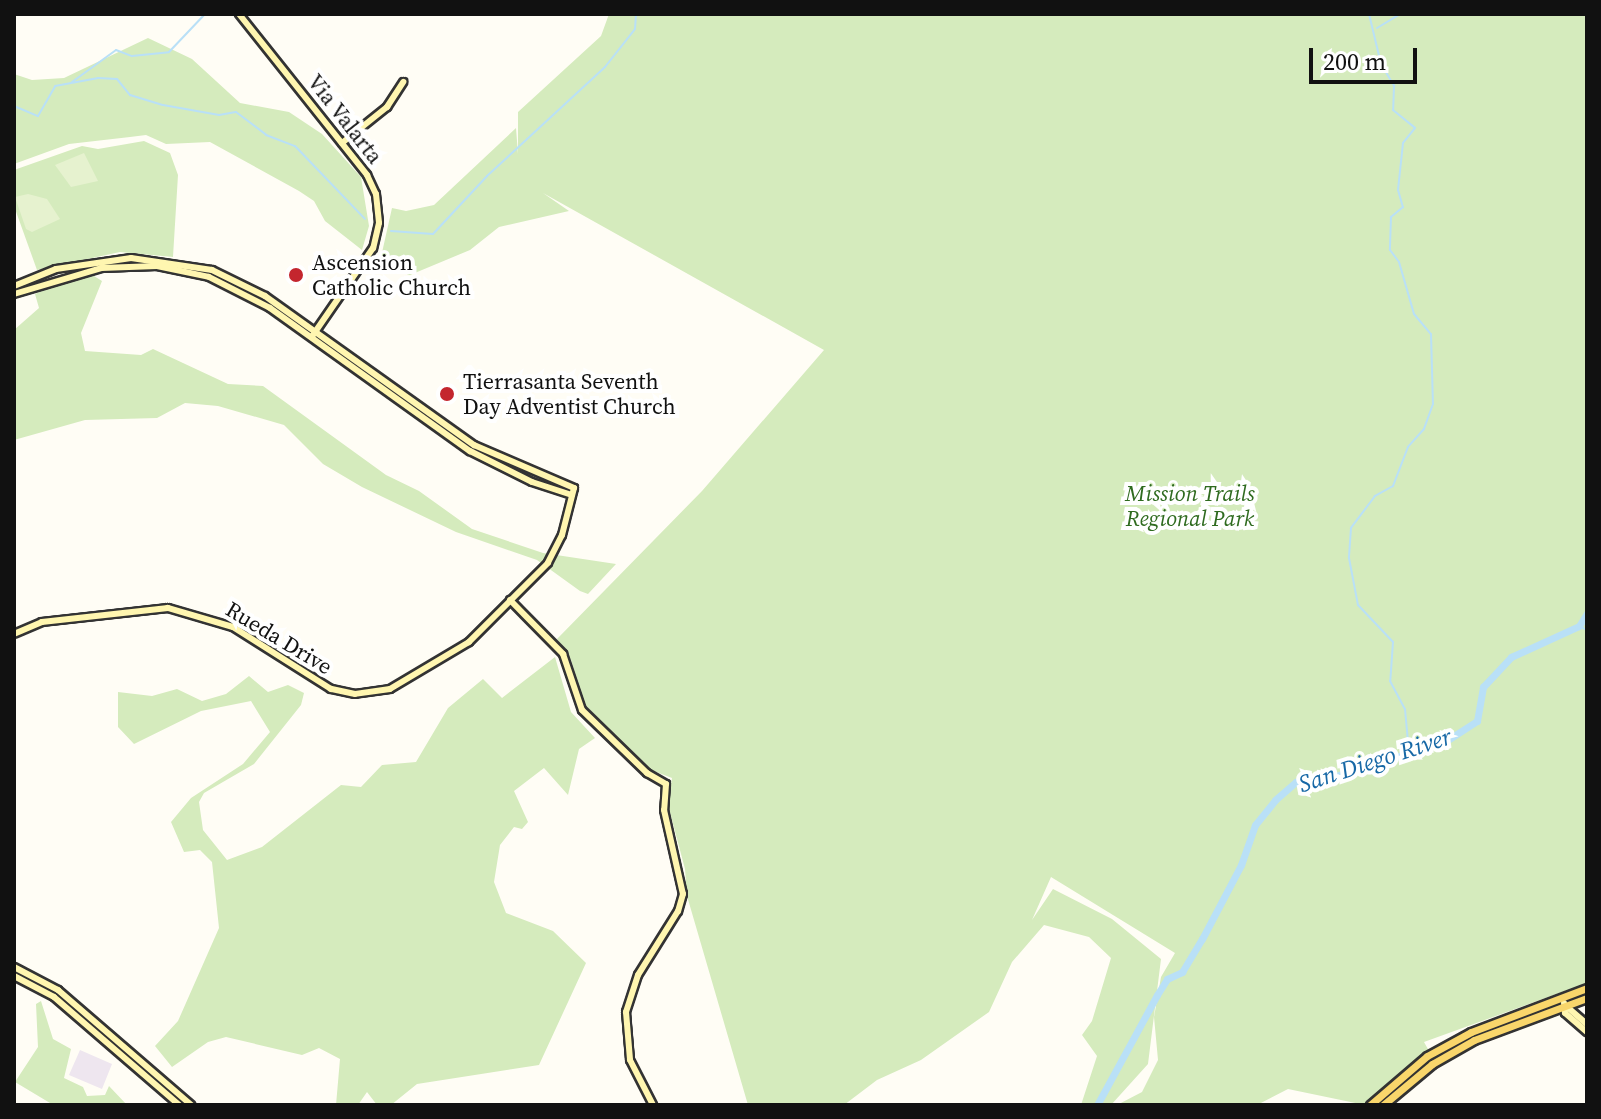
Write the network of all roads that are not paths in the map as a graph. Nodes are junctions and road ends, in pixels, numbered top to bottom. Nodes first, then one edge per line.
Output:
1 (239, 14) edge
2 (403, 82) dead end
3 (342, 143) junction
4 (142, 258) junction
5 (131, 265) junction
6 (14, 286) edge
7 (14, 294) edge
8 (313, 334) junction
9 (510, 600) junction
10 (14, 634) edge
11 (14, 967) edge
12 (14, 976) edge
13 (1587, 988) edge
14 (1587, 998) edge
15 (1562, 1001) junction
16 (1587, 1024) edge
17 (1587, 1032) edge
18 (147, 1075) junction
19 (173, 1088) junction
20 (179, 1105) edge
21 (191, 1105) edge
22 (653, 1105) edge
23 (1370, 1105) edge
24 (1383, 1105) edge

1 - 3 street, Via Valarta
2 - 3 street
3 - 8 street, Via Valarta
4 - 5 street
4 - 6 street
4 - 8 street
5 - 7 street
5 - 8 street
8 - 9 street, Rueda Drive
9 - 10 street, Rueda Drive
9 - 22 street
11 - 19 street
12 - 18 street
13 - 15 main road
14 - 15 main road
15 - 16 street
15 - 17 street
15 - 23 main road
15 - 24 main road
18 - 19 street
18 - 20 street
19 - 21 street

